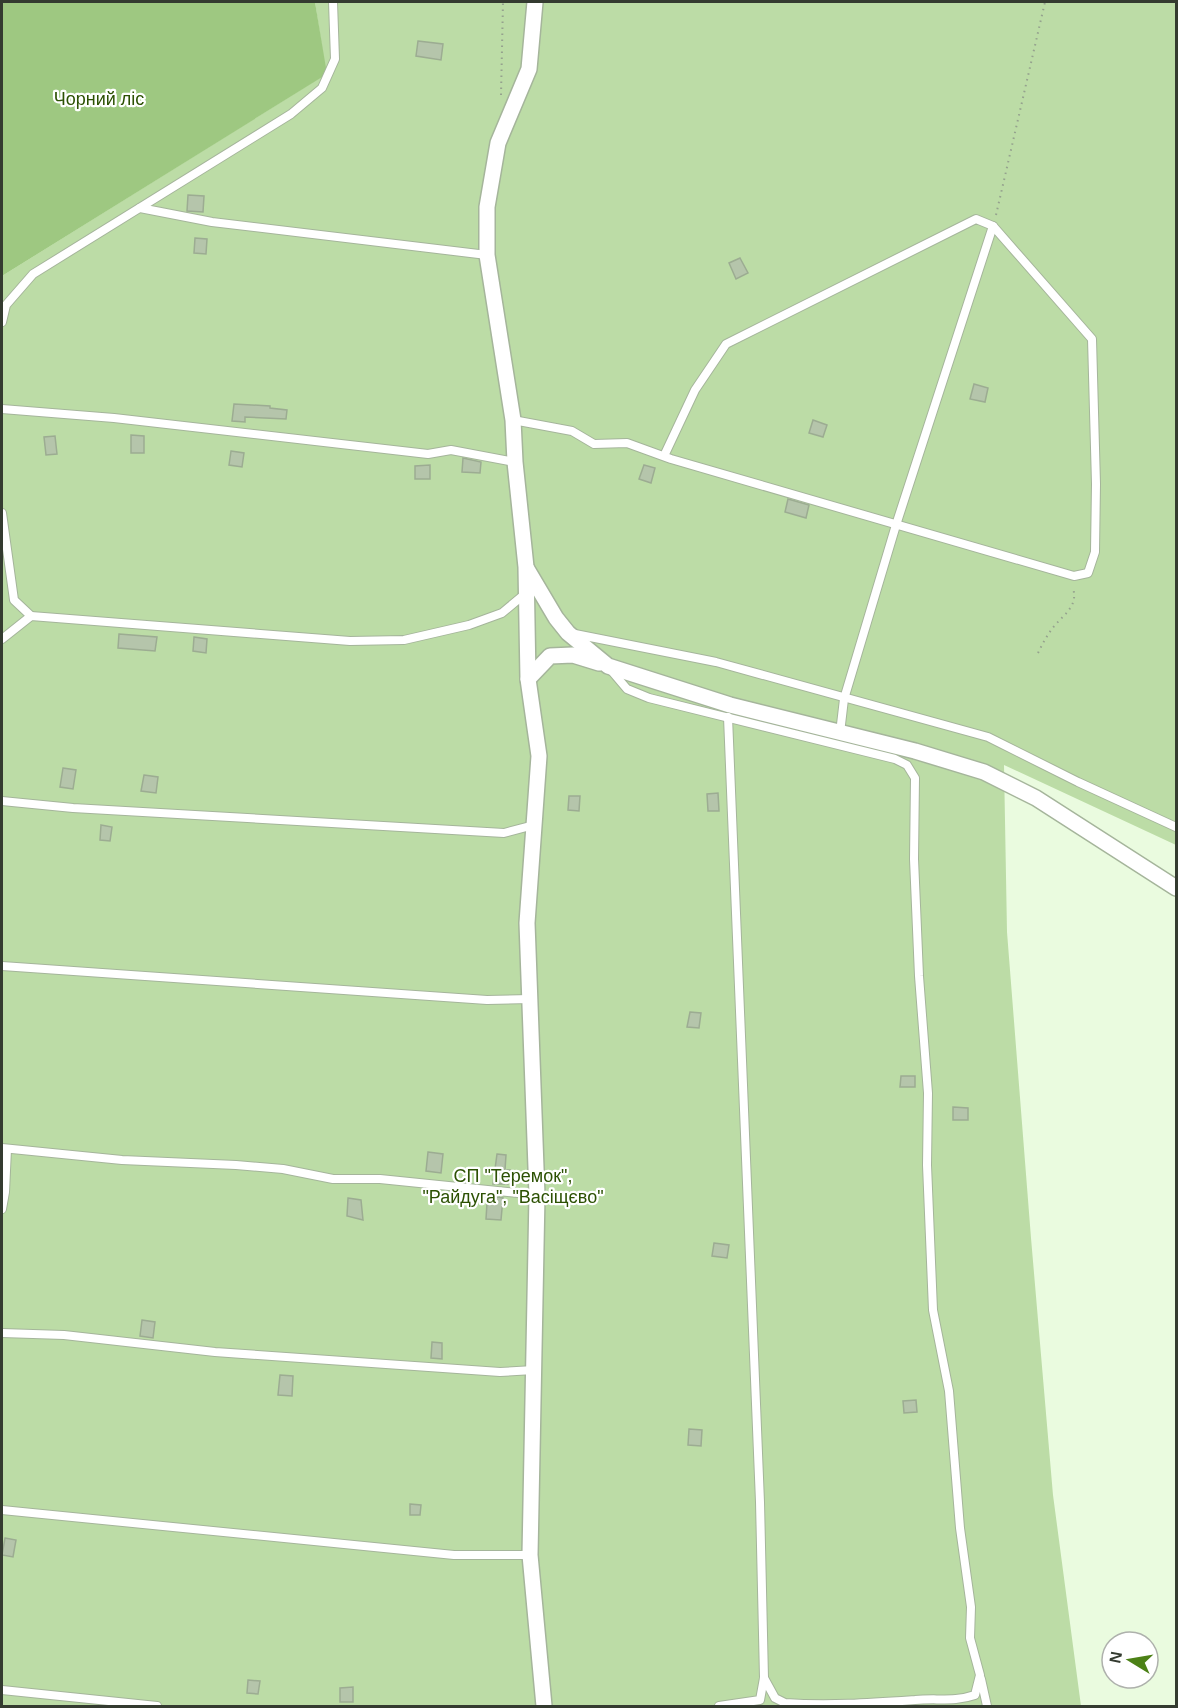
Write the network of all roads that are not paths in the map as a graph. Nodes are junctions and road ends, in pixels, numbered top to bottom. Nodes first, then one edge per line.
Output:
1 (333, 2) edge
2 (535, 2) edge
3 (140, 208) junction
4 (993, 226) junction
5 (487, 255) junction
6 (2, 322) edge
7 (2, 409) edge
8 (513, 420) junction
9 (664, 456) junction
10 (515, 462) junction
11 (2, 513) edge
12 (896, 525) junction
13 (526, 567) junction
14 (527, 592) junction
15 (31, 616) junction
16 (568, 633) junction
17 (2, 639) edge
18 (608, 666) junction
19 (528, 679) junction
20 (844, 699) junction
21 (728, 717) junction
22 (840, 733) junction
23 (2, 801) edge
24 (534, 825) junction
25 (1176, 826) edge
26 (1176, 888) edge
27 (2, 966) edge
28 (530, 999) junction
29 (4, 1149) edge
30 (537, 1195) junction
31 (2, 1209) edge
32 (2, 1333) edge
33 (534, 1370) junction
34 (2, 1510) edge
35 (530, 1555) junction
36 (980, 1675) junction
37 (764, 1678) junction
38 (2, 1690) edge
39 (875, 1705) edge
40 (157, 1707) edge
41 (544, 1707) edge
42 (719, 1707) edge
43 (987, 1707) edge

1 - 3 lane
2 - 5 street
3 - 5 lane
3 - 6 lane
4 - 9 lane
4 - 12 lane
4 - 12 lane
5 - 8 street
7 - 10 lane
8 - 9 lane
8 - 10 street
9 - 12 lane
10 - 13 street
11 - 15 lane
12 - 20 lane
13 - 14 street
13 - 16 street
14 - 15 lane
14 - 19 street
15 - 17 lane
16 - 18 street
16 - 20 lane
18 - 19 street
18 - 21 lane
18 - 22 street
19 - 24 street
20 - 22 lane
20 - 25 lane
21 - 36 lane
21 - 37 lane
22 - 26 street
23 - 24 lane
24 - 28 street
27 - 28 lane
28 - 30 street
29 - 30 lane
29 - 31 lane
30 - 33 street
32 - 33 lane
33 - 35 street
34 - 35 lane
35 - 41 street
36 - 39 lane
36 - 43 lane
37 - 39 lane
37 - 42 lane
38 - 40 lane

